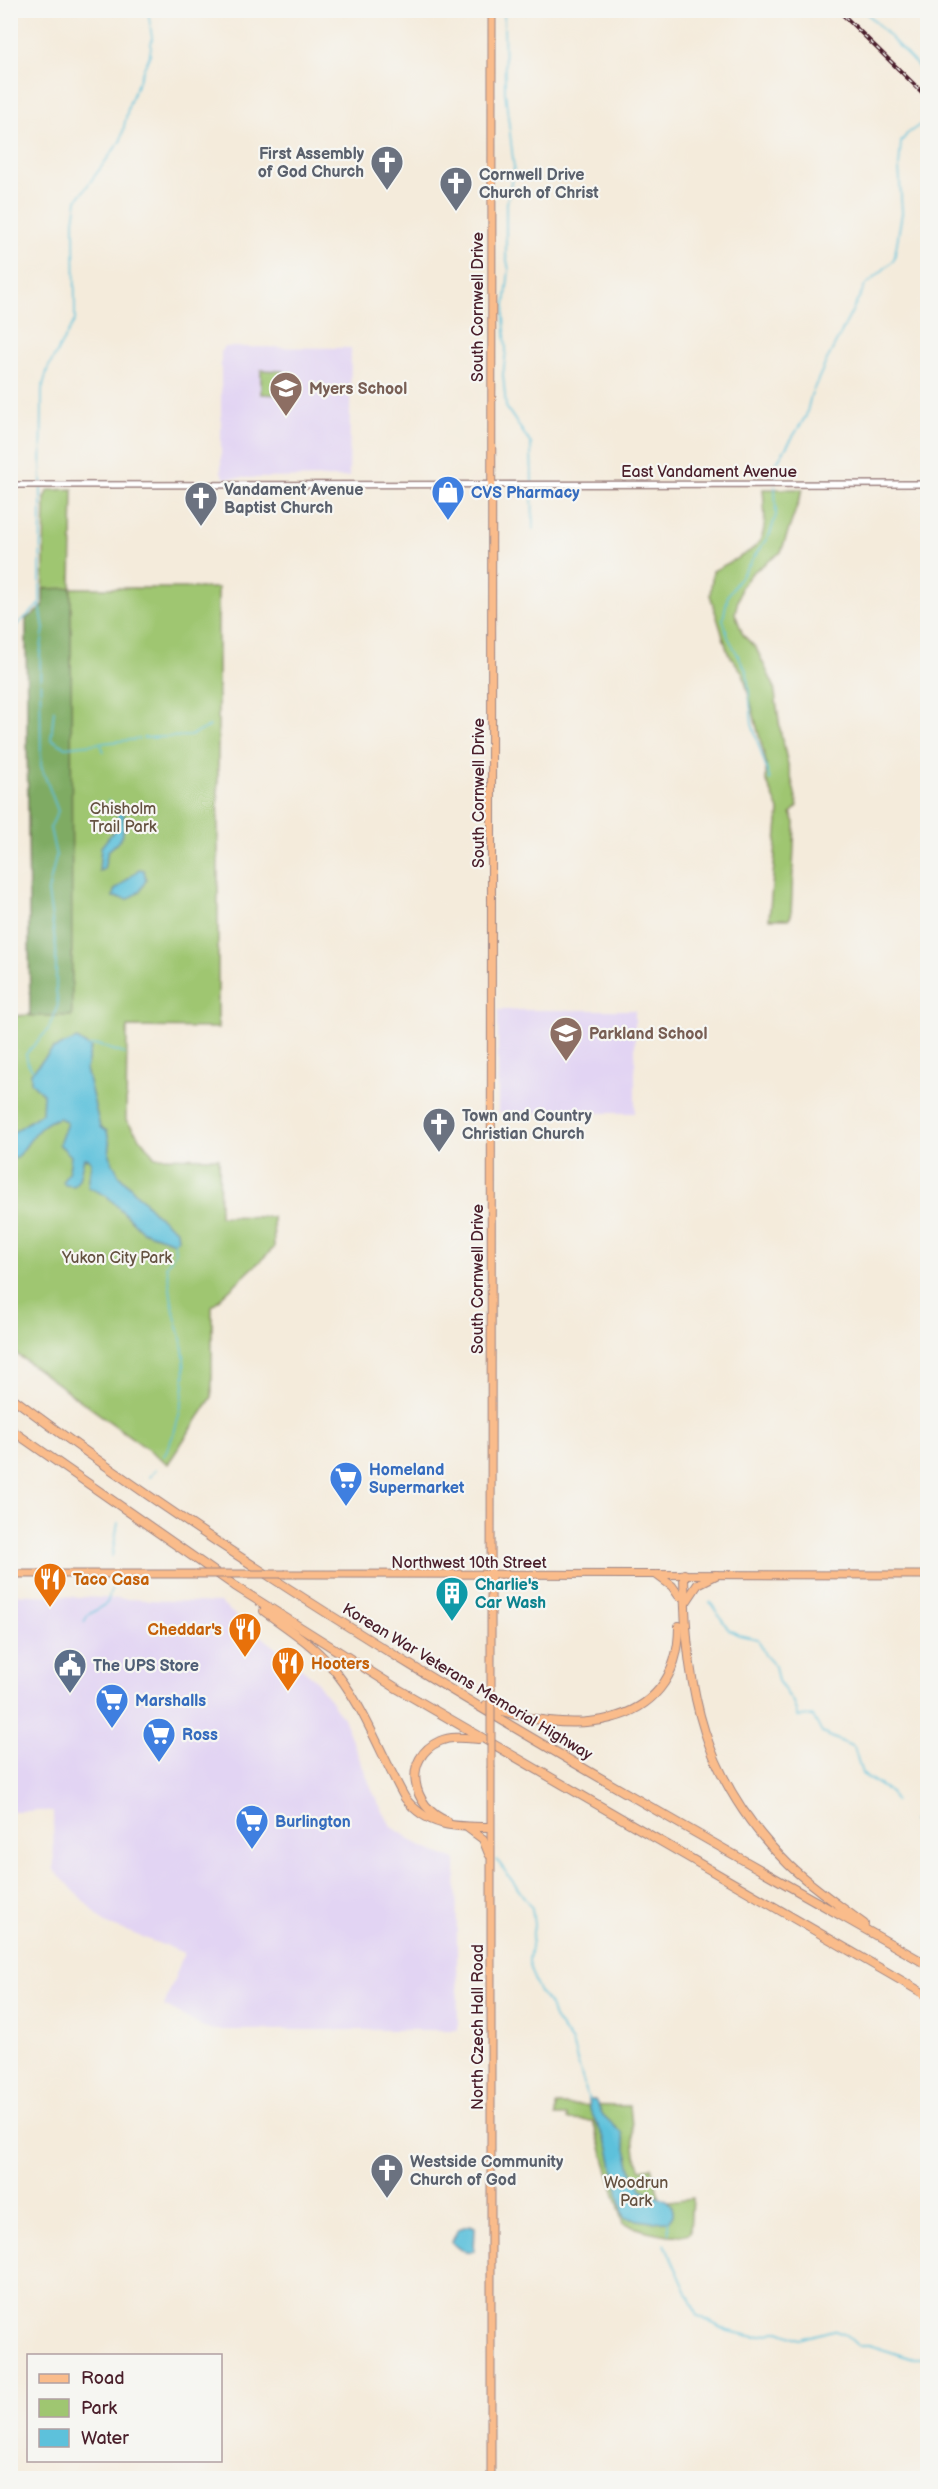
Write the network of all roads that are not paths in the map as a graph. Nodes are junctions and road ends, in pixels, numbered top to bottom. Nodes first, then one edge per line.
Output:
1 (492, 10) edge
2 (490, 484) junction
3 (927, 484) edge
4 (10, 485) edge
5 (10, 1396) edge
6 (10, 1429) edge
7 (10, 1574) edge
8 (682, 1574) junction
9 (657, 1575) junction
10 (716, 1575) junction
11 (927, 1575) edge
12 (491, 1576) junction
13 (235, 1586) junction
14 (679, 1596) junction
15 (684, 1605) junction
16 (452, 1691) junction
17 (482, 1739) junction
18 (489, 1825) junction
19 (465, 1827) junction
20 (489, 1854) junction
21 (893, 1946) junction
22 (927, 1965) edge
23 (927, 1996) edge
24 (491, 2478) edge

1 - 2 main road, South Cornwell Drive
2 - 3 street, East Vandament Avenue
2 - 4 street, East Vandament Avenue
2 - 12 main road, South Cornwell Drive
5 - 16 highway, Korean War Veterans Memorial Highway
6 - 13 highway
7 - 12 main road, Northwest 10th Street, bridge
8 - 9 main road, Northwest 10th Street
8 - 10 main road, Northwest 10th Street
8 - 14 highway
8 - 15 highway
9 - 12 main road, Northwest 10th Street
9 - 14 highway
10 - 11 main road, Northwest 10th Street
10 - 15 highway
12 - 18 main road, North Czech Hall Road, bridge
13 - 17 highway
13 - 19 highway
14 - 16 highway
15 - 21 highway
16 - 21 highway, Korean War Veterans Memorial Highway
17 - 18 highway
17 - 23 highway
18 - 19 highway
18 - 20 main road, North Czech Hall Road
19 - 20 highway
20 - 24 main road, North Czech Hall Road
21 - 22 highway, Korean War Veterans Memorial Highway

